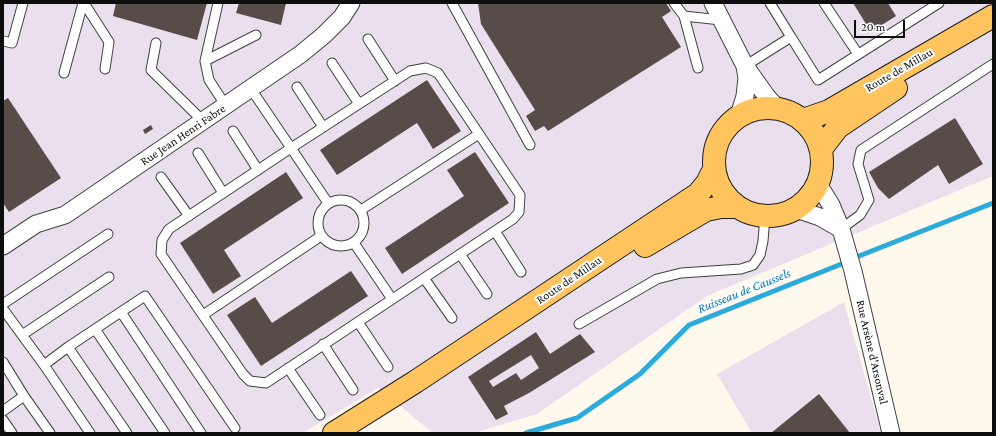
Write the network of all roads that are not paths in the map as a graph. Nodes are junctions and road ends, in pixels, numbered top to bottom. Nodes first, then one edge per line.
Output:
1 (23, 3) edge
2 (83, 3) edge
3 (218, 3) edge
4 (452, 3) edge
5 (674, 3) edge
6 (713, 3) edge
7 (770, 3) edge
8 (824, 3) edge
9 (939, 3) edge
10 (350, 4) edge
11 (684, 16) junction
12 (993, 16) edge
13 (721, 20) junction
14 (993, 22) edge
15 (256, 34) dead end
16 (791, 37) junction
17 (368, 39) dead end
18 (3, 41) edge
19 (156, 43) dead end
20 (858, 54) junction
21 (205, 61) junction
22 (332, 63) dead end
23 (993, 64) edge
24 (746, 66) junction
25 (698, 68) dead end
26 (105, 69) dead end
27 (64, 73) dead end
28 (396, 81) junction
29 (297, 86) dead end
30 (251, 89) junction
31 (359, 104) junction
32 (226, 106) junction
33 (777, 108) junction
34 (739, 116) junction
35 (803, 120) junction
36 (203, 121) junction
37 (323, 127) junction
38 (232, 131) dead end
39 (479, 134) junction
40 (530, 145) dead end
41 (291, 148) junction
42 (821, 148) junction
43 (198, 153) dead end
44 (714, 168) junction
45 (258, 170) junction
46 (162, 177) dead end
47 (818, 184) junction
48 (223, 193) junction
49 (328, 203) junction
50 (737, 207) junction
51 (796, 208) junction
52 (361, 210) junction
53 (188, 216) junction
54 (765, 216) junction
55 (841, 229) junction
56 (495, 231) junction
57 (108, 234) dead end
58 (321, 236) junction
59 (354, 243) junction
60 (3, 246) edge
61 (460, 254) junction
62 (521, 272) dead end
63 (109, 276) dead end
64 (424, 278) junction
65 (488, 294) dead end
66 (392, 299) junction
67 (3, 304) edge
68 (3, 309) edge
69 (121, 312) junction
70 (203, 315) junction
71 (452, 318) dead end
72 (358, 322) junction
73 (579, 324) dead end
74 (95, 329) junction
75 (22, 335) junction
76 (324, 344) junction
77 (68, 347) junction
78 (3, 362) edge
79 (44, 365) junction
80 (388, 367) dead end
81 (288, 368) junction
82 (415, 382) junction
83 (353, 390) dead end
84 (24, 396) junction
85 (3, 411) edge
86 (320, 416) dead end
87 (3, 420) edge
88 (235, 428) dead end
89 (12, 433) edge
90 (50, 433) edge
91 (90, 433) edge
92 (127, 433) edge
93 (165, 433) edge
94 (201, 433) edge
95 (334, 433) edge
96 (891, 433) edge

1 - 18 lane
2 - 26 lane
2 - 27 lane
3 - 21 lane
4 - 40 lane
5 - 11 lane
6 - 13 street
7 - 16 lane
8 - 20 lane
9 - 20 lane
10 - 30 street, Rue Jean Henri Fabre
11 - 13 lane
11 - 25 lane
12 - 35 main road, Route de Millau
13 - 24 street
14 - 42 main road, Route de Millau
15 - 21 lane
16 - 20 lane
16 - 24 lane
17 - 28 lane
19 - 36 lane
21 - 32 lane
22 - 31 lane
23 - 55 lane
24 - 33 street
24 - 34 street
28 - 31 lane
28 - 39 lane
29 - 37 lane
30 - 32 street, Rue Jean Henri Fabre
30 - 41 lane
31 - 37 lane
32 - 36 street, Rue Jean Henri Fabre
33 - 34 main road
33 - 35 main road
34 - 44 main road
35 - 42 main road
36 - 60 street, Rue Jean Henri Fabre
37 - 41 lane
38 - 45 lane
39 - 52 lane
39 - 56 lane
41 - 45 lane
41 - 49 lane
42 - 47 main road
43 - 48 lane
44 - 50 main road
44 - 82 main road, Route de Millau
45 - 48 lane
46 - 53 lane
47 - 51 main road
47 - 55 street, Rue Arsène d'Arsonval
48 - 53 lane
49 - 52 lane
49 - 58 lane
50 - 54 main road
50 - 82 main road, Route de Millau
51 - 54 main road
51 - 55 street
52 - 59 lane
53 - 70 lane
54 - 73 lane
55 - 96 street, Rue Arsène d'Arsonval
56 - 61 lane
56 - 62 lane
57 - 67 lane
58 - 59 lane
58 - 70 lane
59 - 66 lane
61 - 64 lane
61 - 65 lane
63 - 75 lane
64 - 66 lane
64 - 71 lane
66 - 72 lane
68 - 75 lane
69 - 74 lane
69 - 88 lane
69 - 94 lane
70 - 81 lane
72 - 76 lane
72 - 80 lane
74 - 77 lane
74 - 93 lane
75 - 79 lane
76 - 81 lane
76 - 83 lane
77 - 79 lane
77 - 92 lane
78 - 84 lane
79 - 91 lane
81 - 86 lane
82 - 95 main road, Route de Millau
84 - 85 lane
84 - 90 lane
87 - 89 lane

